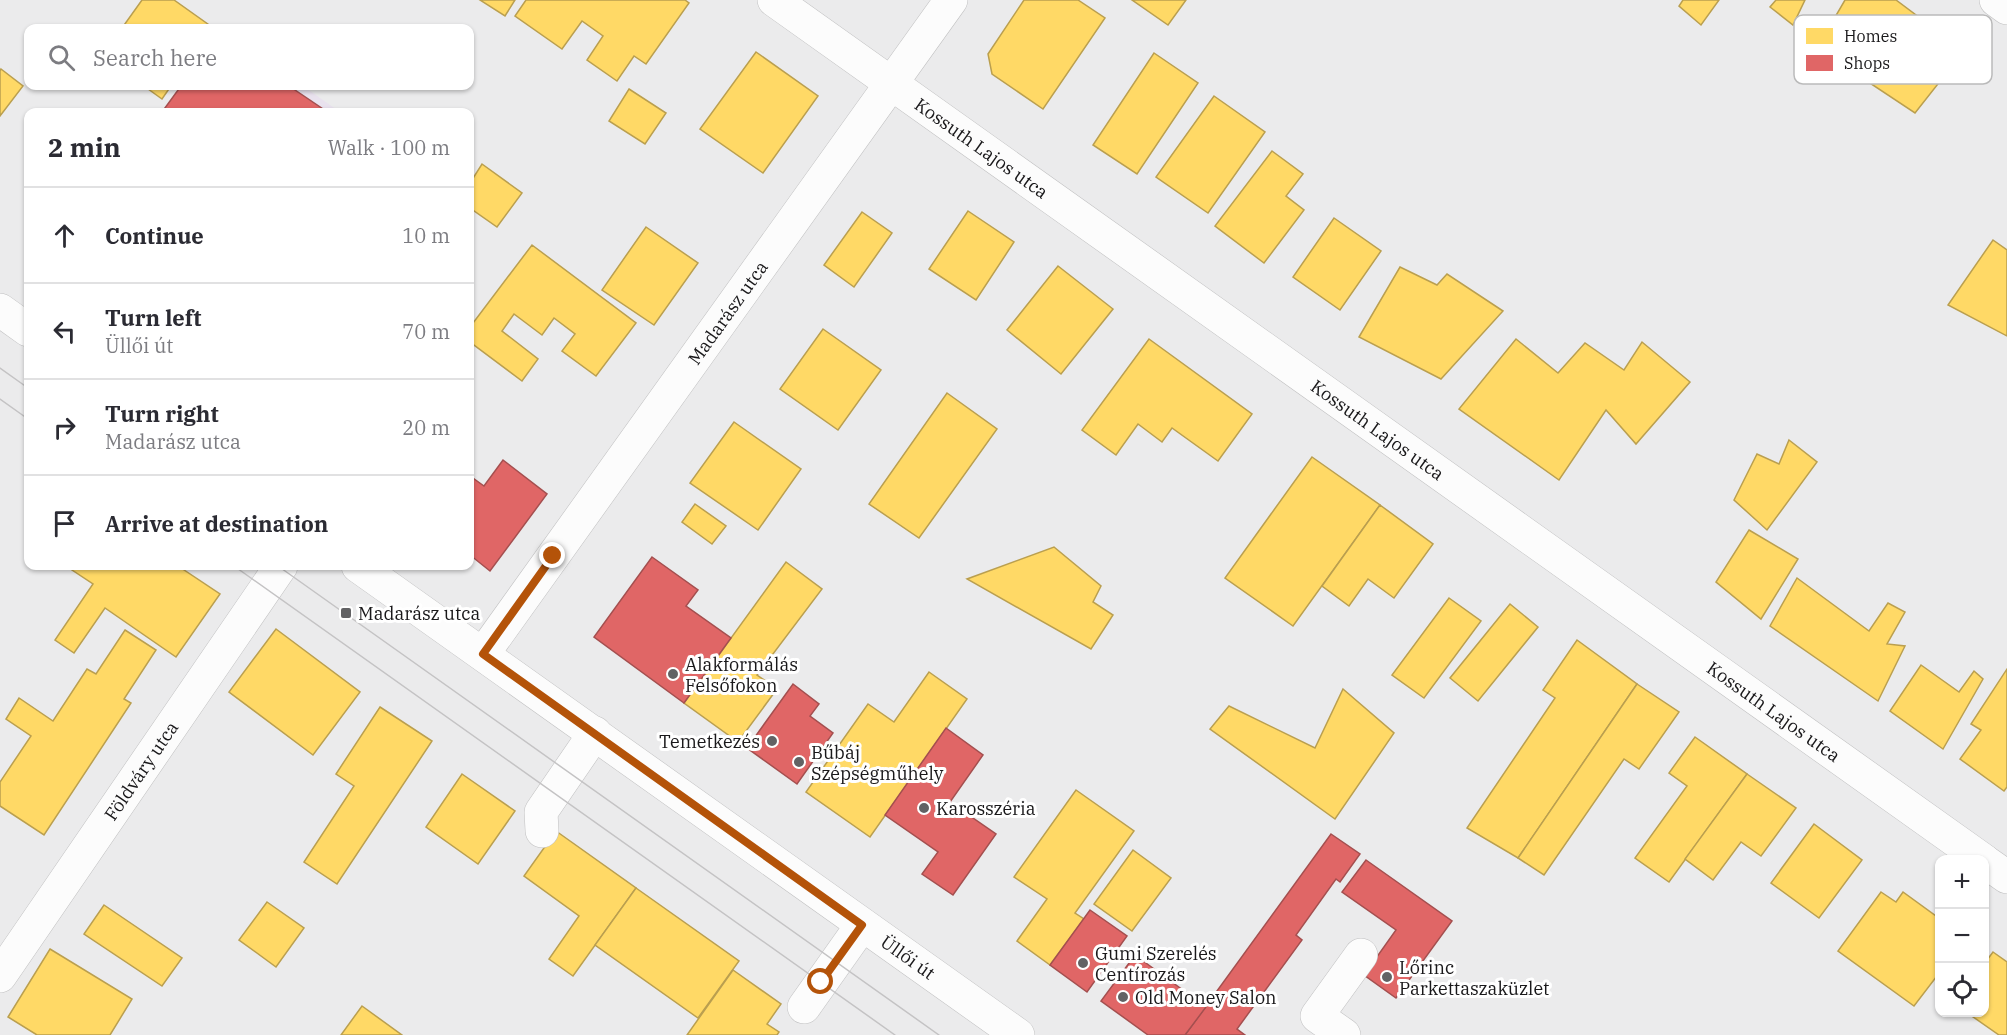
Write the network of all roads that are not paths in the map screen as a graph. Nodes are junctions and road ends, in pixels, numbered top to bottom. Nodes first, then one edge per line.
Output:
1 (774, 0) edge
2 (951, 0) edge
3 (1996, 0) edge
4 (2007, 8) edge
5 (890, 84) junction
6 (0, 310) edge
7 (24, 327) edge
8 (278, 570) edge
9 (364, 570) edge
10 (483, 654) junction
11 (595, 733) junction
12 (535, 820) dead end
13 (1977, 855) edge
14 (1989, 864) edge
15 (2007, 877) edge
16 (862, 925) junction
17 (1360, 955) dead end
18 (0, 976) edge
19 (804, 1007) dead end
20 (1018, 1035) edge
21 (1344, 1035) edge

1 - 5 street, Kossuth Lajos utca
2 - 5 street, Madarász utca
3 - 4 street
5 - 10 street, Madarász utca
5 - 13 street, Kossuth Lajos utca
6 - 7 street
8 - 18 street, Földváry utca
9 - 10 street, Üllői út
10 - 11 street, Üllői út
11 - 12 street
11 - 16 street, Üllői út
14 - 15 street, Kossuth Lajos utca
16 - 19 street
16 - 20 street, Üllői út
17 - 21 street

